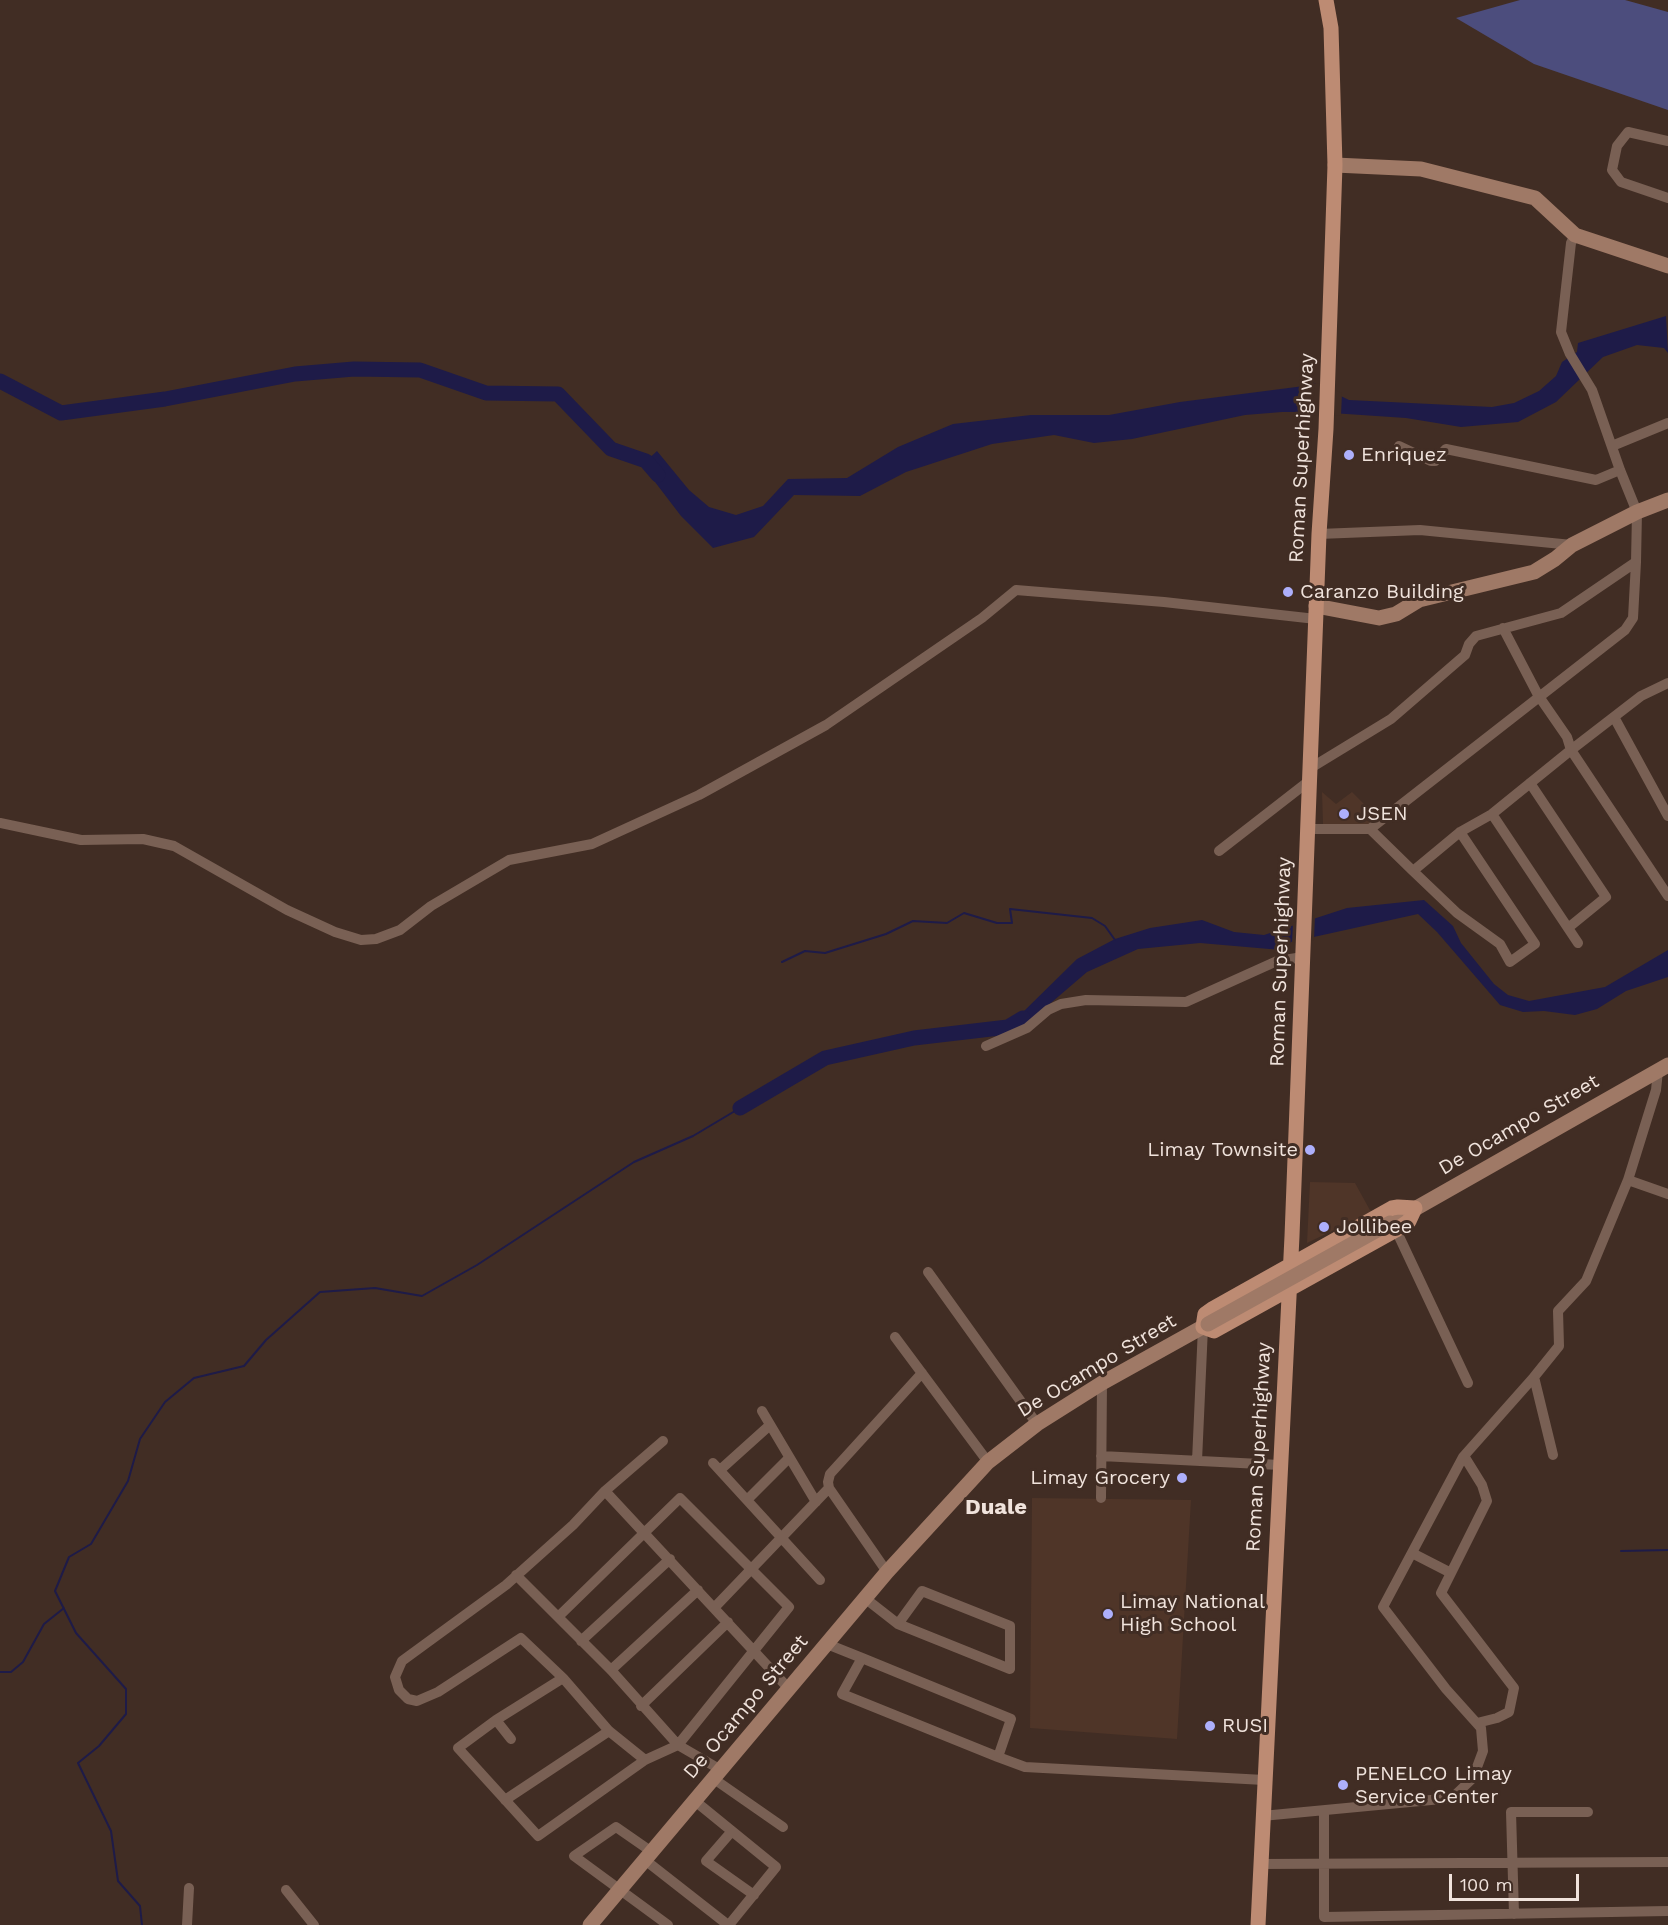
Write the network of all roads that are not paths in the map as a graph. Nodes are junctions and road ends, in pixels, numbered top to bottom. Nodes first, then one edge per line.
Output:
1 (1326, 0) edge
2 (1668, 141) edge
3 (1335, 165) junction
4 (1668, 198) edge
5 (1575, 235) junction
6 (1668, 266) edge
7 (1668, 423) edge
8 (1399, 446) dead end
9 (1612, 446) junction
10 (1620, 470) junction
11 (1668, 500) edge
12 (1637, 512) junction
13 (1318, 534) junction
14 (1572, 544) junction
15 (1636, 562) junction
16 (1316, 612) junction
17 (1503, 628) junction
18 (1668, 683) edge
19 (1538, 695) junction
20 (1614, 717) junction
21 (1571, 750) junction
22 (1309, 775) junction
23 (1530, 783) junction
24 (1492, 814) junction
25 (1668, 816) edge
26 (0, 823) edge
27 (1307, 829) junction
28 (1370, 829) junction
29 (1460, 832) junction
30 (1219, 851) dead end
31 (1413, 871) junction
32 (1668, 896) edge
33 (1568, 928) junction
34 (1578, 943) dead end
35 (1303, 951) junction
36 (986, 1046) dead end
37 (1663, 1068) edge
38 (1628, 1180) junction
39 (1668, 1194) edge
40 (1415, 1208) junction
41 (1393, 1226) junction
42 (1288, 1267) junction
43 (928, 1272) dead end
44 (1288, 1291) junction
45 (1205, 1326) junction
46 (895, 1337) dead end
47 (922, 1373) junction
48 (1534, 1377) junction
49 (1102, 1383) junction
50 (1468, 1383) dead end
51 (762, 1411) dead end
52 (1037, 1424) junction
53 (770, 1425) junction
54 (663, 1441) dead end
55 (1553, 1455) dead end
56 (1101, 1456) junction
57 (1464, 1456) junction
58 (789, 1458) junction
59 (1197, 1461) junction
60 (988, 1462) junction
61 (1280, 1465) junction
62 (829, 1488) junction
63 (605, 1491) junction
64 (1101, 1498) dead end
65 (747, 1500) junction
66 (816, 1502) junction
67 (646, 1532) junction
68 (782, 1538) junction
69 (1412, 1553) junction
70 (670, 1559) junction
71 (751, 1569) junction
72 (887, 1572) junction
73 (1451, 1573) junction
74 (516, 1575) junction
75 (820, 1580) dead end
76 (698, 1590) junction
77 (866, 1599) junction
78 (714, 1608) junction
79 (558, 1617) junction
80 (728, 1622) junction
81 (898, 1624) junction
82 (580, 1641) junction
83 (827, 1644) junction
84 (753, 1652) junction
85 (862, 1658) junction
86 (611, 1670) junction
87 (563, 1678) junction
88 (790, 1690) junction
89 (641, 1706) junction
90 (496, 1720) junction
91 (1477, 1723) junction
92 (609, 1731) junction
93 (511, 1739) dead end
94 (678, 1745) junction
95 (998, 1757) junction
96 (645, 1760) junction
97 (717, 1775) junction
98 (1264, 1780) junction
99 (505, 1800) junction
100 (695, 1802) junction
101 (1324, 1812) junction
102 (1588, 1812) dead end
103 (1262, 1816) junction
104 (783, 1827) dead end
105 (732, 1831) junction
106 (648, 1856) junction
107 (1668, 1862) edge
108 (1512, 1863) junction
109 (1260, 1864) junction
110 (1323, 1865) junction
111 (189, 1888) dead end
112 (286, 1890) dead end
113 (621, 1890) junction
114 (753, 1895) junction
115 (1668, 1911) edge
116 (1514, 1914) junction
117 (665, 1924) edge
118 (187, 1925) edge
119 (314, 1925) edge
120 (590, 1925) edge
121 (729, 1925) edge
122 (1258, 1925) edge

1 - 3 main road, Roman Superhighway
2 - 4 street
3 - 5 street
3 - 13 main road, Roman Superhighway
5 - 6 street
5 - 9 street
7 - 9 street
8 - 10 street
9 - 10 street
10 - 12 street
11 - 12 street
12 - 14 street
12 - 15 street
13 - 14 street
13 - 16 main road, Roman Superhighway
14 - 16 street
15 - 17 street
15 - 19 street
16 - 22 main road, Roman Superhighway
16 - 26 street
17 - 19 street
17 - 22 street
18 - 20 street
19 - 21 street
19 - 28 street
20 - 21 street
20 - 25 street
21 - 23 street
21 - 32 street
22 - 27 main road, Roman Superhighway
22 - 30 street
23 - 24 street
23 - 33 street
24 - 29 street
24 - 33 street
27 - 28 street
27 - 35 main road, Roman Superhighway
28 - 31 street
29 - 31 street
29 - 31 street
33 - 34 street
35 - 36 street
35 - 42 main road, Roman Superhighway
37 - 38 street
37 - 40 street, De Ocampo Street
38 - 39 street
38 - 48 street
40 - 41 street, De Ocampo Street
40 - 42 main road
41 - 44 main road
41 - 45 street, De Ocampo Street, bridge
41 - 50 street
42 - 44 main road, Roman Superhighway
42 - 45 main road
43 - 52 street
44 - 45 main road
44 - 61 main road, Roman Superhighway
45 - 49 street, De Ocampo Street
45 - 59 street
46 - 47 street
47 - 60 street
47 - 62 street
48 - 55 street
48 - 57 street
49 - 52 street, De Ocampo Street
49 - 56 street
51 - 53 street
52 - 60 street, De Ocampo Street
53 - 58 street
53 - 65 street
54 - 63 street
56 - 59 street
56 - 64 street
57 - 69 street
57 - 73 street
58 - 65 street
58 - 66 street
59 - 61 street
60 - 72 street, De Ocampo Street
61 - 98 main road, Roman Superhighway
62 - 66 street
62 - 72 street
63 - 67 street
63 - 74 street
65 - 68 street
66 - 68 street
67 - 70 street
67 - 71 street
67 - 79 street
68 - 71 street
68 - 75 street
69 - 73 street
69 - 91 street
70 - 76 street
70 - 82 street
71 - 78 street
71 - 84 street
72 - 77 street, De Ocampo Street
73 - 91 street
74 - 79 street
74 - 87 street
76 - 78 street
76 - 86 street
77 - 81 street
77 - 83 street, De Ocampo Street
78 - 80 street
79 - 82 street
80 - 84 street
80 - 89 street
81 - 81 street
82 - 86 street
83 - 85 street
83 - 88 street, De Ocampo Street
84 - 88 street
84 - 94 street
85 - 95 street
85 - 95 street
86 - 89 street
87 - 90 street
87 - 92 street
88 - 97 street, De Ocampo Street
89 - 94 street
90 - 93 street
90 - 99 street
91 - 101 street
92 - 96 street
92 - 99 street
94 - 96 street
94 - 97 street
95 - 98 street
96 - 99 street
97 - 100 street, De Ocampo Street
97 - 104 street
98 - 103 main road, Roman Superhighway
100 - 105 street
100 - 106 street, De Ocampo Street
101 - 103 street
101 - 110 street
102 - 108 street
103 - 109 main road, Roman Superhighway
105 - 114 street
105 - 114 street
106 - 113 street, De Ocampo Street
106 - 113 street
106 - 121 street
107 - 108 street
108 - 110 street
108 - 116 street
109 - 110 street
109 - 122 main road, Roman Superhighway
110 - 116 street
111 - 118 street
112 - 119 street
113 - 117 street
113 - 120 street, De Ocampo Street
114 - 121 street
115 - 116 street

